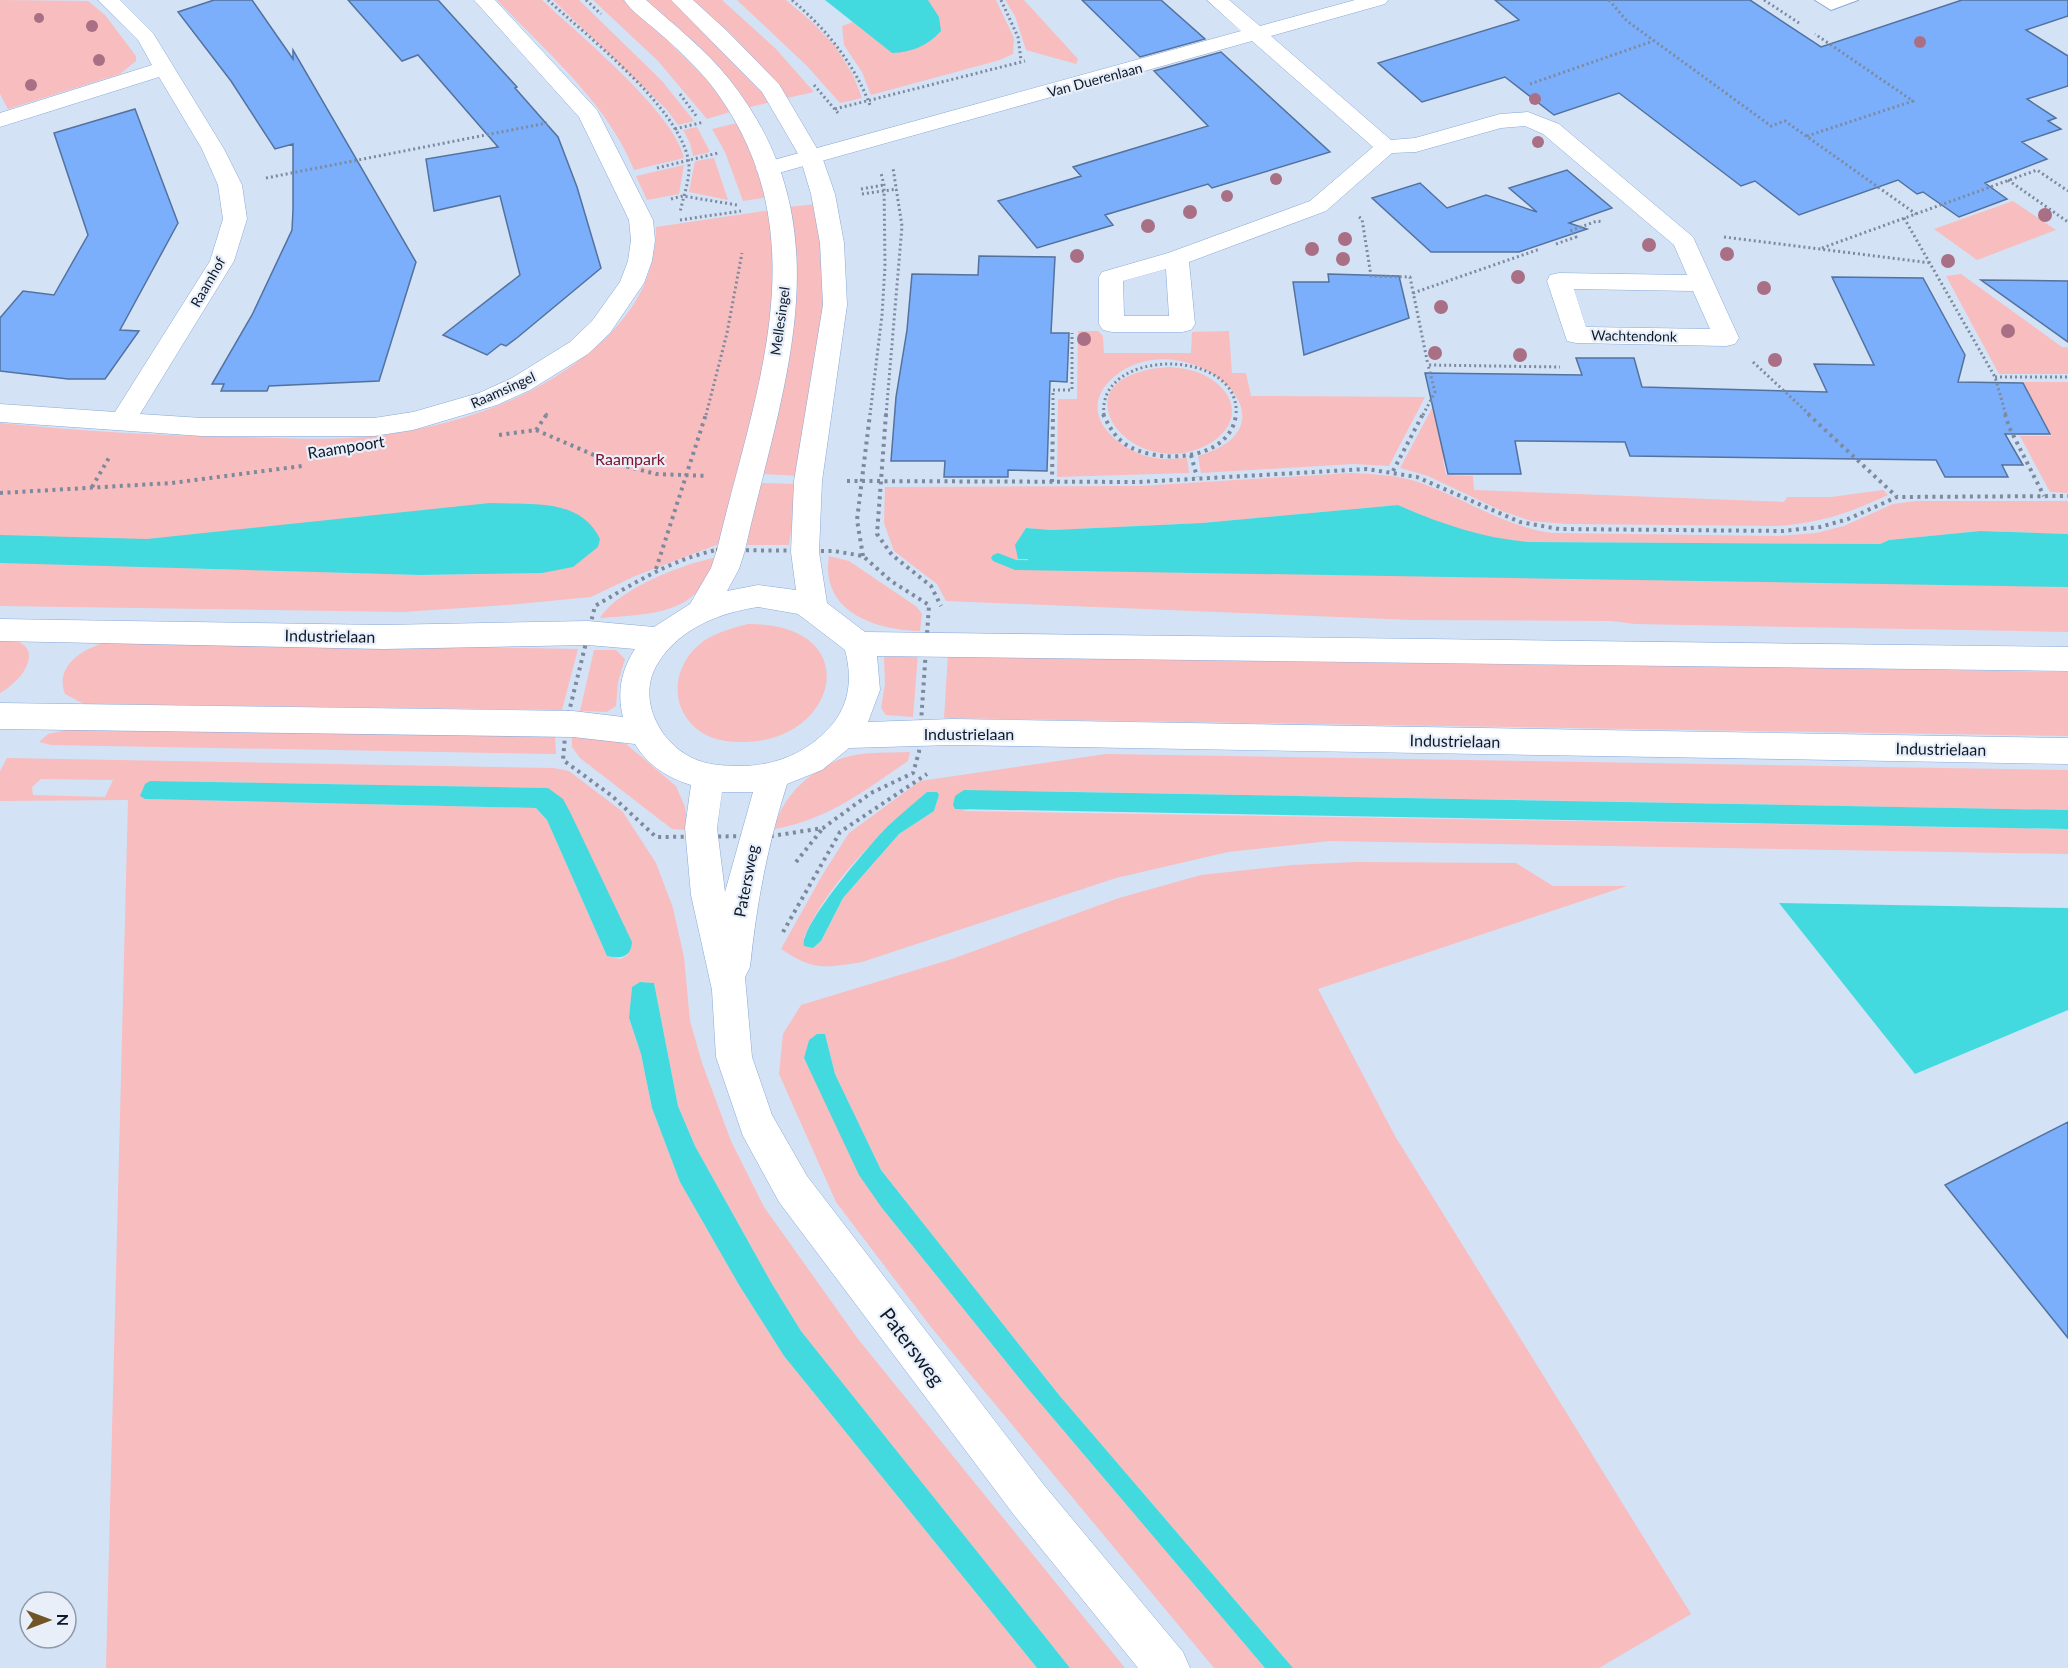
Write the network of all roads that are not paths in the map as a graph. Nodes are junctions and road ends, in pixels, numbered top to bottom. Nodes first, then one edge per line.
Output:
1 (108, 0) edge
2 (484, 0) edge
3 (634, 0) edge
4 (681, 0) edge
5 (1217, 0) edge
6 (1378, 0) edge
7 (1822, 0) edge
8 (1851, 0) edge
9 (1257, 35) junction
10 (164, 68) junction
11 (0, 120) edge
12 (1386, 147) junction
13 (811, 157) junction
14 (767, 169) junction
15 (1177, 258) junction
16 (1704, 283) junction
17 (0, 413) edge
18 (121, 423) junction
19 (813, 606) junction
20 (701, 610) junction
21 (0, 630) edge
22 (659, 639) junction
23 (858, 644) junction
24 (2068, 659) edge
25 (0, 716) edge
26 (642, 732) junction
27 (842, 736) junction
28 (2068, 751) edge
29 (774, 776) junction
30 (708, 777) junction
31 (730, 990) junction
32 (1167, 1668) edge

1 - 10 street, Raamhof
2 - 18 street, Raamsingel
3 - 14 street, Mellesingel
4 - 13 street
5 - 9 street
6 - 9 street, Van Duerenlaan
7 - 8 lane
9 - 12 street
9 - 13 street, Van Duerenlaan
10 - 11 street
10 - 18 street, Raamhof
12 - 15 street
12 - 16 street
13 - 14 street, Van Duerenlaan
13 - 19 street
14 - 20 street, Mellesingel
15 - 15 street
16 - 16 street, Wachtendonk
17 - 18 street, Raamsingel
19 - 20 street
19 - 23 street
20 - 22 street
21 - 22 street, Industrielaan
22 - 26 street
23 - 24 street
23 - 27 street
25 - 26 street
26 - 30 street
27 - 28 street, Industrielaan
27 - 29 street
29 - 30 street
29 - 31 street, Patersweg
30 - 31 street, Patersweg
31 - 32 street, Patersweg

